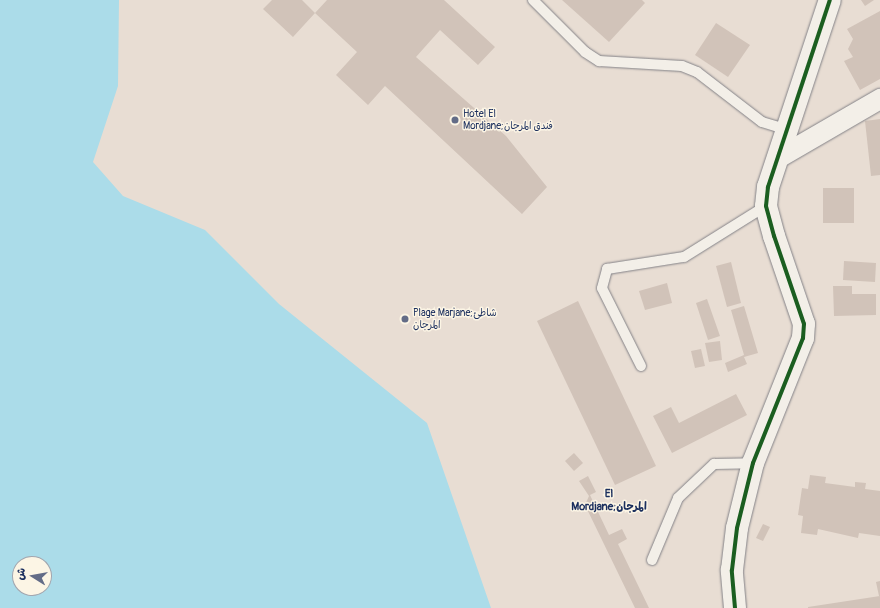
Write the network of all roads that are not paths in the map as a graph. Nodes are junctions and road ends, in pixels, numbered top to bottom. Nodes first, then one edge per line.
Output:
1 (533, 0) edge
2 (830, 0) edge
3 (880, 99) edge
4 (788, 130) junction
5 (780, 157) junction
6 (766, 206) junction
7 (641, 366) dead end
8 (753, 463) junction
9 (652, 560) dead end
10 (735, 608) edge

1 - 4 lane
2 - 4 street
3 - 5 street
4 - 5 street
5 - 6 street
6 - 7 lane
6 - 8 street
8 - 9 lane
8 - 10 street

